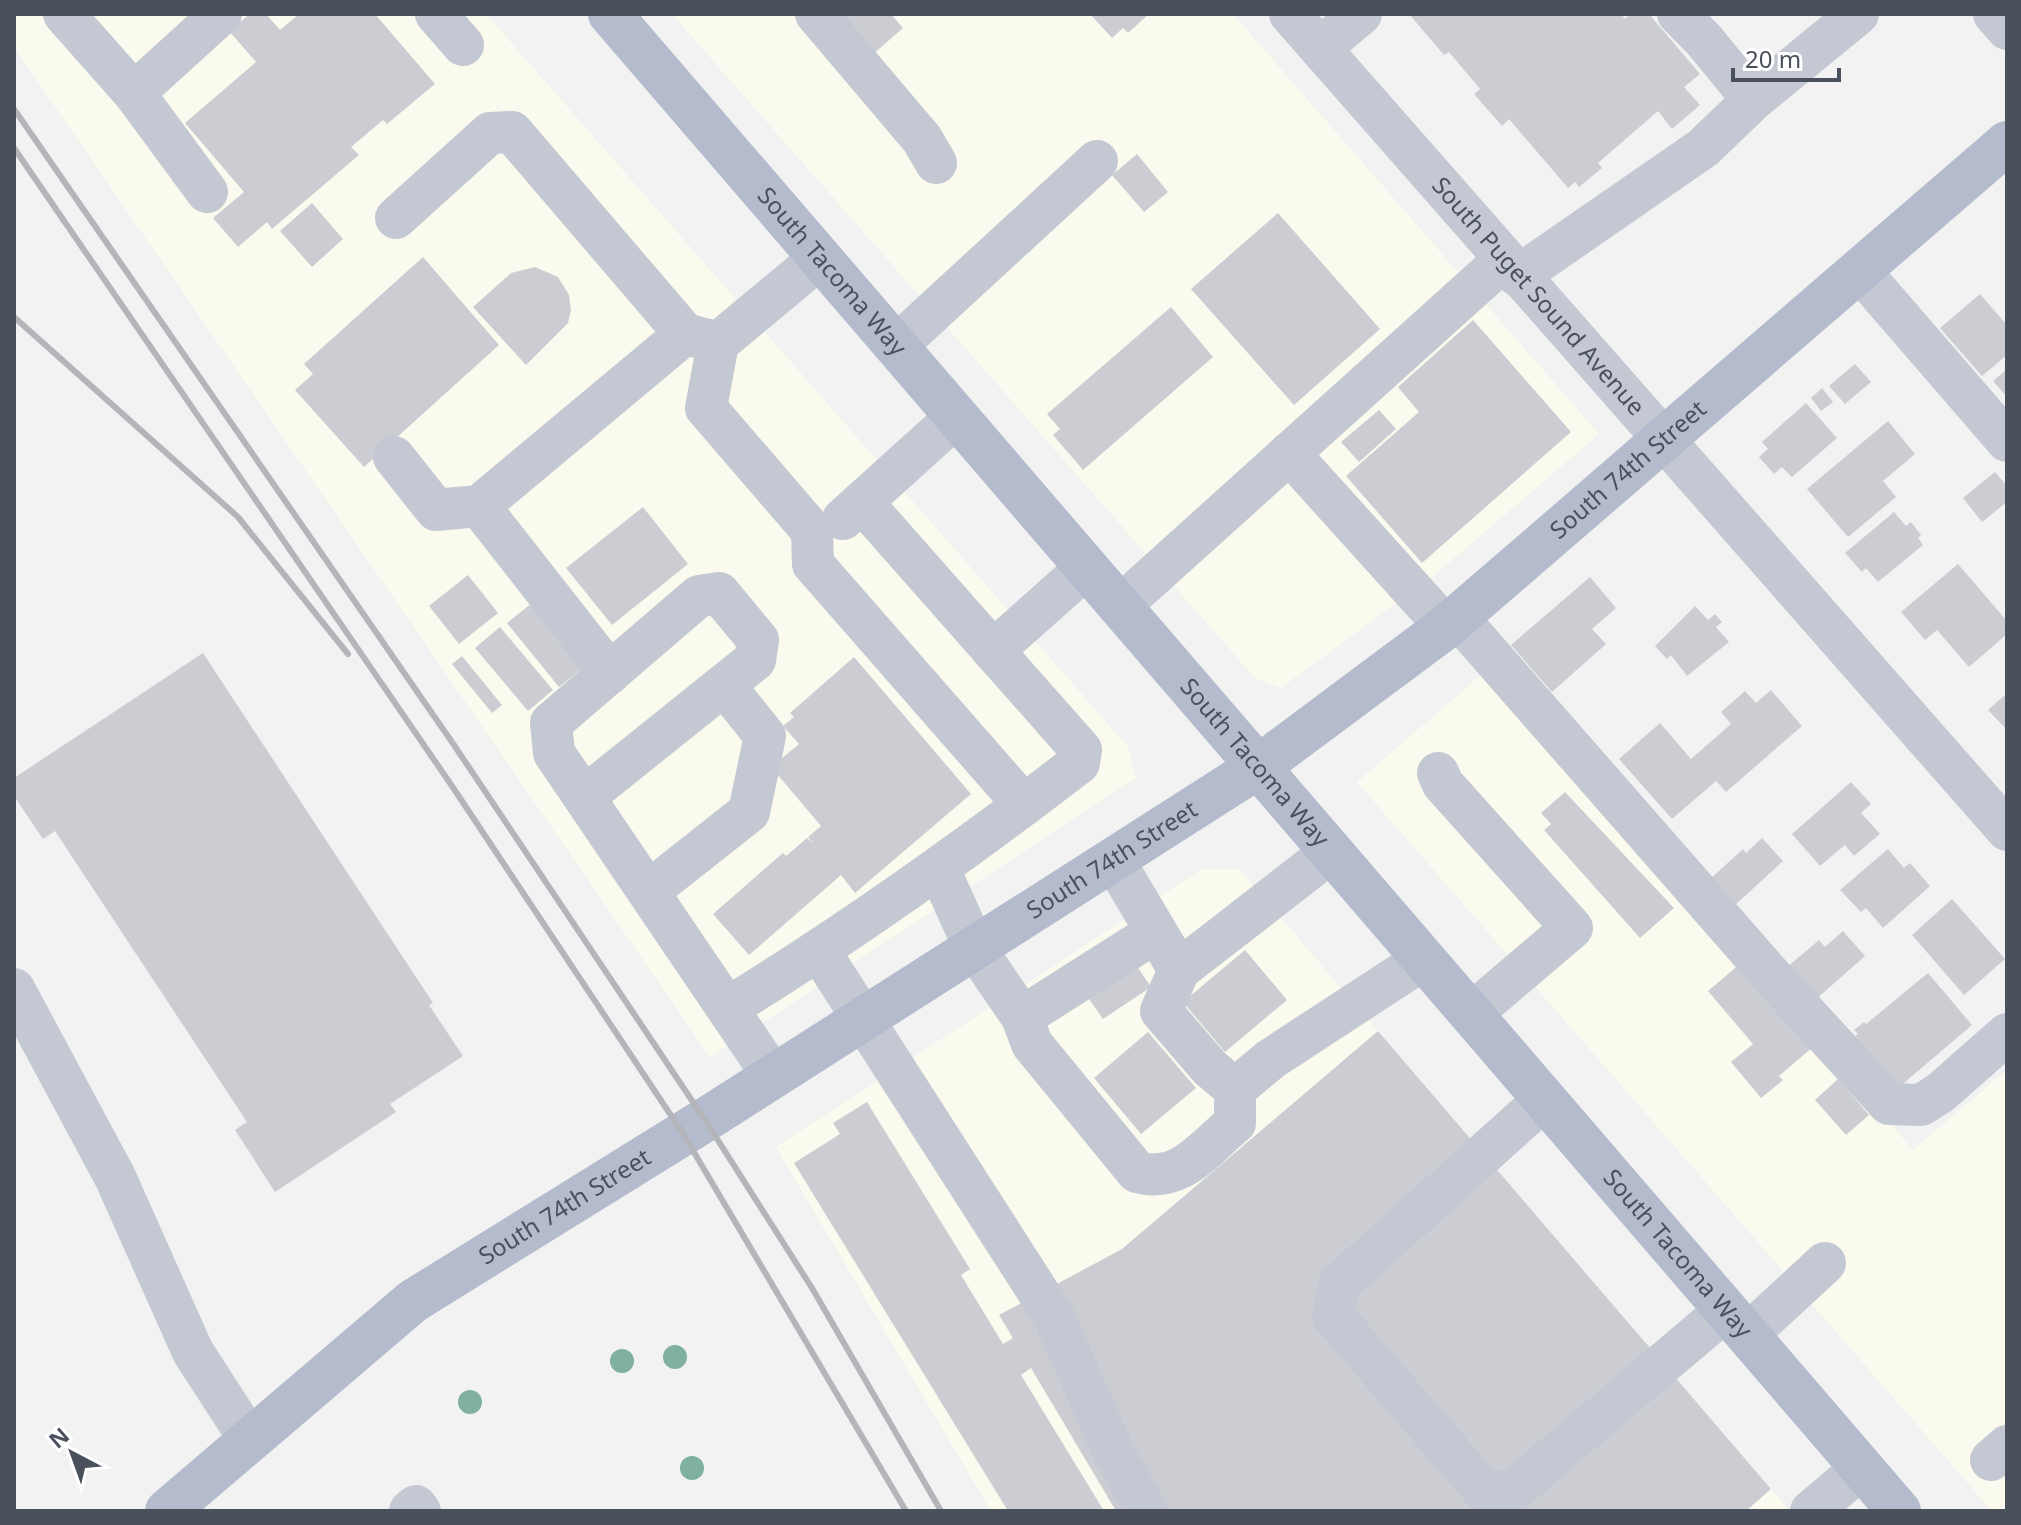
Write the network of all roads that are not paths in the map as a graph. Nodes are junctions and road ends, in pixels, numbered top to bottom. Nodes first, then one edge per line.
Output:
1 (64, 14) edge
2 (436, 14) edge
3 (610, 14) edge
4 (816, 14) edge
5 (1290, 14) edge
6 (1361, 14) edge
7 (1678, 14) edge
8 (1858, 14) edge
9 (1994, 14) edge
10 (199, 21) edge
11 (2007, 29) edge
12 (463, 45) dead end
13 (1320, 48) junction
14 (134, 93) junction
15 (1753, 100) junction
16 (2007, 143) edge
17 (1097, 161) dead end
18 (936, 163) dead end
19 (207, 192) dead end
20 (396, 218) dead end
21 (820, 258) junction
22 (1511, 268) junction
23 (1860, 271) junction
24 (702, 338) junction
25 (896, 346) junction
26 (956, 417) junction
27 (2007, 441) edge
28 (1663, 442) junction
29 (1289, 453) junction
30 (394, 457) dead end
31 (862, 502) junction
32 (479, 506) junction
33 (812, 531) junction
34 (1086, 568) junction
35 (1120, 606) junction
36 (1451, 622) junction
37 (993, 651) junction
38 (610, 673) junction
39 (725, 686) junction
40 (1258, 767) junction
41 (1438, 773) dead end
42 (584, 797) junction
43 (1024, 805) junction
44 (2007, 830) edge
45 (1331, 852) junction
46 (1113, 859) junction
47 (939, 869) junction
48 (649, 891) junction
49 (1156, 932) junction
50 (974, 947) junction
51 (820, 952) junction
52 (1424, 959) junction
53 (1179, 970) junction
54 (14, 989) edge
55 (729, 1007) junction
56 (1471, 1014) junction
57 (1022, 1017) junction
58 (862, 1019) junction
59 (2007, 1034) edge
60 (773, 1076) junction
61 (1235, 1089) junction
62 (1545, 1099) junction
63 (1825, 1263) dead end
64 (1737, 1323) junction
65 (250, 1440) junction
66 (1862, 1468) junction
67 (167, 1511) edge
68 (410, 1511) edge
69 (420, 1511) edge
70 (1147, 1511) edge
71 (1811, 1511) edge
72 (1899, 1511) edge

1 - 14 street
2 - 12 street
3 - 21 main road, South Tacoma Way
4 - 18 street
5 - 13 street, South Puget Sound Avenue
6 - 13 street
7 - 15 street
8 - 15 street
9 - 11 street
10 - 14 street
13 - 22 street, South Puget Sound Avenue
14 - 19 street
15 - 22 street
16 - 23 main road, South 74th Street
17 - 25 street
20 - 24 street
21 - 24 street
21 - 25 main road, South Tacoma Way
22 - 28 street, South Puget Sound Avenue
22 - 29 street
23 - 27 street
23 - 28 main road, South 74th Street
24 - 32 street
24 - 33 street
25 - 26 main road, South Tacoma Way
26 - 31 street
26 - 34 main road, South Tacoma Way
28 - 36 main road, South 74th Street
28 - 44 street, South Puget Sound Avenue
29 - 35 street
29 - 36 street
30 - 32 street
31 - 33 street
31 - 37 street
32 - 38 street
33 - 43 street
34 - 35 main road, South Tacoma Way
34 - 37 street
35 - 40 main road, South Tacoma Way
36 - 40 main road, South 74th Street
36 - 59 street
37 - 43 street
38 - 39 street
38 - 42 street
39 - 42 street
39 - 48 street
40 - 45 main road, South Tacoma Way
40 - 46 main road, South 74th Street
41 - 56 street
42 - 48 street
43 - 47 street
45 - 52 main road, South Tacoma Way
45 - 53 street
46 - 49 street
46 - 50 main road, South 74th Street
47 - 50 street
47 - 51 street
48 - 55 street
49 - 53 street
49 - 57 street
50 - 57 street
50 - 58 main road, South 74th Street
51 - 55 street
51 - 58 street
52 - 56 main road, South Tacoma Way
52 - 61 street
53 - 61 street
54 - 65 street
55 - 60 street
56 - 62 main road, South Tacoma Way
57 - 61 street
58 - 60 main road, South 74th Street
58 - 70 street
60 - 65 main road, South 74th Street
62 - 64 main road, South Tacoma Way
62 - 64 street
63 - 64 street
64 - 66 main road, South Tacoma Way
65 - 67 main road, South 74th Street
66 - 71 street
66 - 72 main road, South Tacoma Way
68 - 69 street

